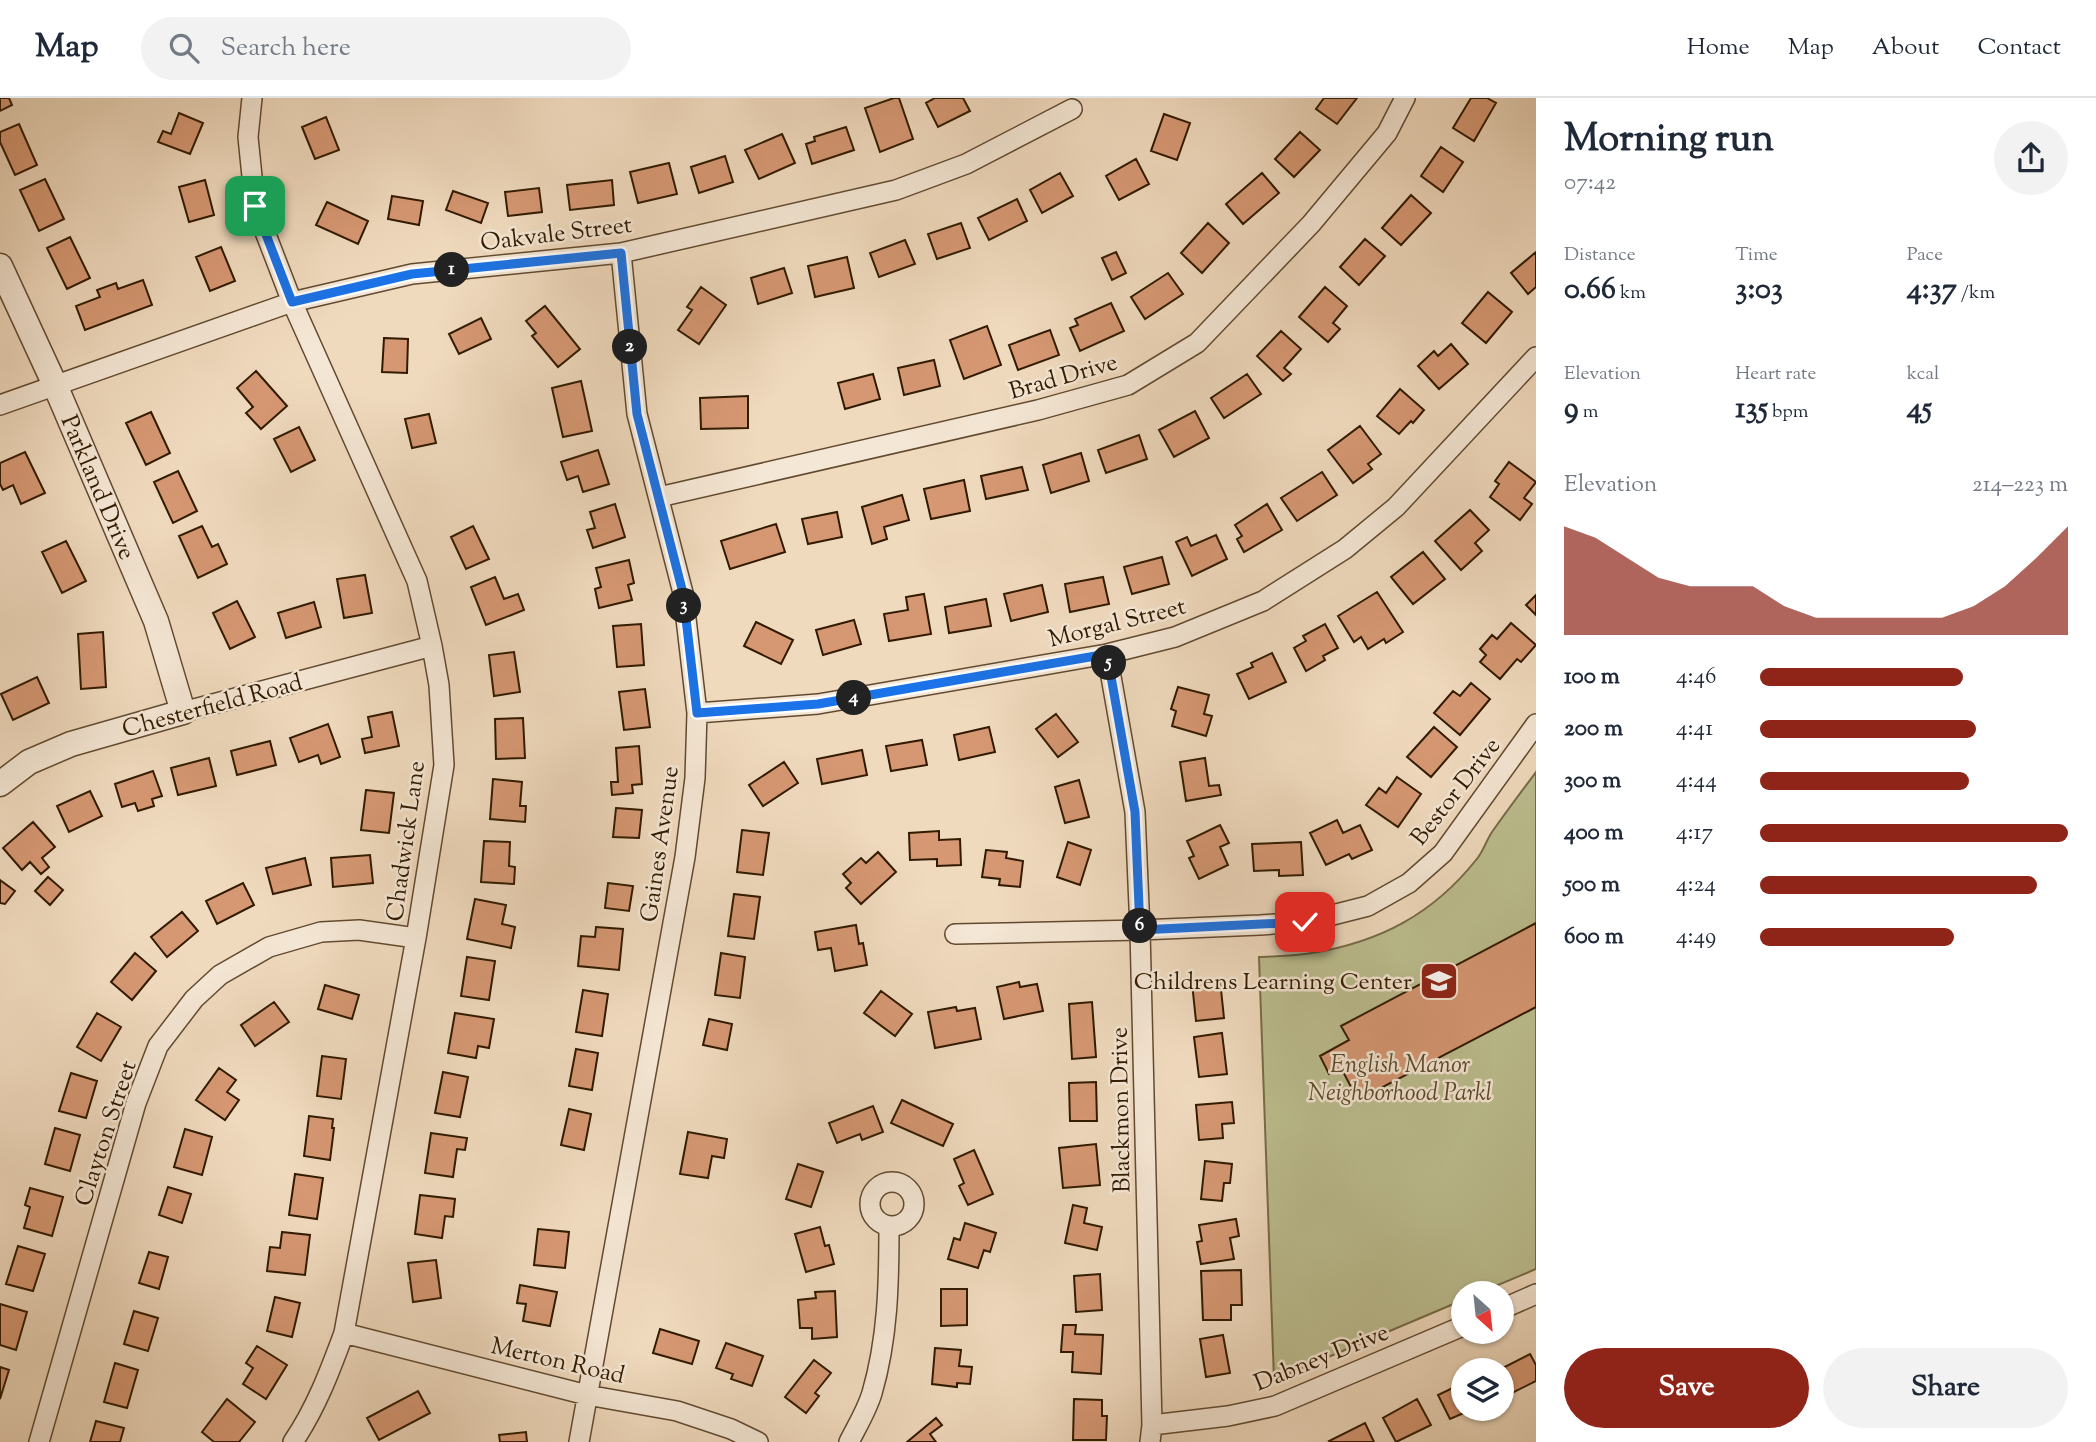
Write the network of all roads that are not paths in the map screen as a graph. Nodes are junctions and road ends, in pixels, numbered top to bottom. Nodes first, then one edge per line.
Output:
1 (252, 98) edge
2 (1405, 98) edge
3 (1072, 109) dead end
4 (621, 253) junction
5 (0, 267) edge
6 (292, 302) junction
7 (1536, 357) edge
8 (55, 385) junction
9 (0, 405) edge
10 (660, 497) junction
11 (432, 646) junction
12 (1107, 654) junction
13 (183, 712) junction
14 (697, 713) junction
15 (1536, 724) edge
16 (0, 784) edge
17 (1140, 930) junction
18 (955, 934) dead end
19 (416, 938) junction
20 (889, 1226) dead end
21 (1536, 1294) edge
22 (1514, 1304) edge
23 (1451, 1330) edge
24 (344, 1333) junction
25 (587, 1395) junction
26 (1151, 1434) edge
27 (39, 1442) edge
28 (293, 1442) edge
29 (579, 1442) edge
30 (758, 1442) edge
31 (849, 1442) edge

1 - 6 street, Chadwick Lane
2 - 10 street, Brad Drive
3 - 4 street, Oakvale Street
4 - 6 street, Oakvale Street
4 - 10 street, Gaines Avenue
5 - 8 street, Parkland Drive
6 - 8 street, Oakvale Street
6 - 11 street, Chadwick Lane
7 - 12 street, Morgal Street
8 - 9 street, Oakvale Street
8 - 13 street, Parkland Drive
10 - 14 street, Gaines Avenue
11 - 13 street, Chesterfield Road
11 - 19 street, Chadwick Lane
12 - 14 street, Morgal Street
12 - 17 street, Blackmon Drive
13 - 16 street, Chesterfield Road
14 - 25 street, Gaines Avenue
15 - 17 street, Bestor Drive
17 - 18 street, Bestor Drive
17 - 26 street, Blackmon Drive
19 - 24 street, Chadwick Lane
19 - 27 street, Clayton Street
20 - 31 street
21 - 22 street
23 - 26 street, Dabney Drive
24 - 25 street, Merton Road
24 - 28 street, Chadwick Lane
25 - 29 street, Gaines Avenue
25 - 30 street, Merton Road

